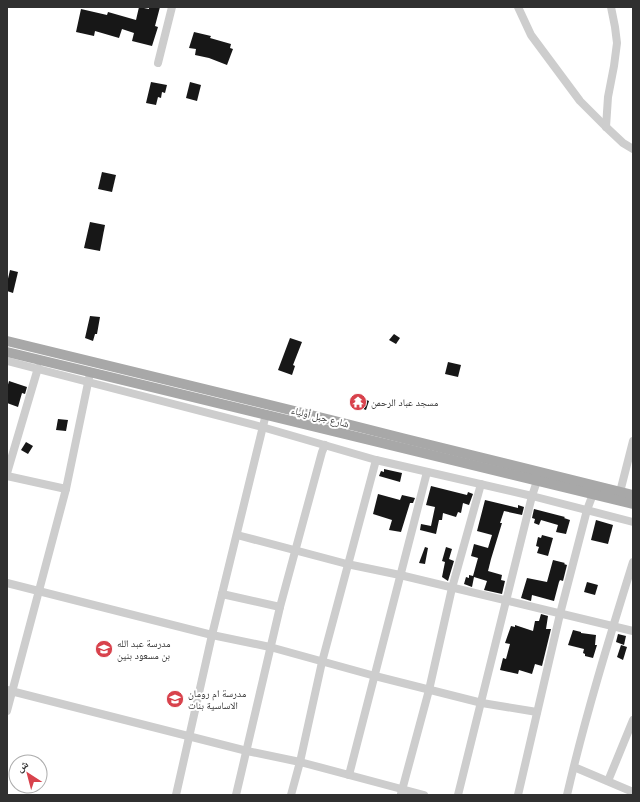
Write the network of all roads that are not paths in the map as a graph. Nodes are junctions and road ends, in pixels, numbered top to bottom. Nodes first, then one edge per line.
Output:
1 (172, 7) edge
2 (518, 7) edge
3 (611, 7) edge
4 (158, 63) dead end
5 (606, 127) junction
6 (633, 149) edge
7 (7, 341) edge
8 (7, 352) edge
9 (7, 361) edge
10 (38, 368) junction
11 (90, 377) junction
12 (266, 414) junction
13 (262, 427) junction
14 (633, 440) edge
15 (325, 445) junction
16 (376, 460) junction
17 (427, 472) junction
18 (7, 475) edge
19 (538, 481) junction
20 (481, 484) junction
21 (66, 489) junction
22 (620, 492) junction
23 (593, 494) junction
24 (633, 495) edge
25 (532, 496) junction
26 (633, 504) edge
27 (587, 510) junction
28 (633, 522) edge
29 (237, 535) junction
30 (295, 550) junction
31 (633, 562) edge
32 (347, 564) junction
33 (400, 575) junction
34 (7, 584) edge
35 (452, 588) junction
36 (40, 592) junction
37 (222, 594) junction
38 (506, 600) junction
39 (280, 607) junction
40 (560, 614) junction
41 (613, 626) junction
42 (633, 631) edge
43 (212, 636) junction
44 (270, 647) junction
45 (322, 662) junction
46 (375, 676) junction
47 (429, 690) junction
48 (10, 691) edge
49 (482, 703) junction
50 (7, 710) edge
51 (537, 712) junction
52 (633, 720) edge
53 (189, 736) junction
54 (247, 751) junction
55 (300, 762) junction
56 (574, 767) junction
57 (349, 775) junction
58 (608, 781) junction
59 (401, 792) edge
60 (633, 792) edge
61 (176, 795) edge
62 (236, 795) edge
63 (292, 795) edge
64 (424, 795) edge
65 (458, 795) edge
66 (518, 795) edge
67 (567, 795) edge

1 - 4 street
2 - 5 street
3 - 5 street
5 - 6 street
7 - 22 main road, شارع جبل أولياء
8 - 11 main road, شارع جبل أولياء
9 - 10 street
10 - 11 street
10 - 18 street
11 - 12 main road, شارع جبل أولياء
11 - 13 street
11 - 21 street
12 - 13 street
12 - 19 main road, شارع جبل أولياء
13 - 15 street
13 - 29 street
14 - 22 street
15 - 16 street
15 - 30 street
16 - 17 street
16 - 32 street
17 - 20 street
17 - 33 street
18 - 21 street
19 - 23 main road, شارع جبل أولياء
19 - 25 street
20 - 25 street
20 - 35 street
21 - 36 street
22 - 24 main road, شارع جبل أولياء
23 - 26 main road, شارع جبل أولياء
23 - 27 street
25 - 27 street
25 - 38 street
27 - 28 street
27 - 40 street
29 - 30 street
29 - 37 street
30 - 32 street
30 - 39 street
31 - 41 street
32 - 33 street
32 - 45 street
33 - 35 street
33 - 46 street
34 - 36 street
35 - 38 street
35 - 47 street
36 - 43 street
36 - 48 street
37 - 39 street
37 - 43 street
38 - 40 street
38 - 49 street
39 - 44 street
40 - 41 street
40 - 51 street
41 - 42 street
41 - 56 street
43 - 44 street
43 - 53 street
44 - 45 street
44 - 54 street
45 - 46 street
45 - 55 street
46 - 47 street
46 - 57 street
47 - 49 street
47 - 59 street
48 - 50 street
48 - 53 street
49 - 51 street
49 - 65 street
51 - 66 street
52 - 58 street
53 - 54 street
53 - 61 street
54 - 55 street
54 - 62 street
55 - 57 street
55 - 63 street
56 - 58 street
56 - 67 street
57 - 59 street
58 - 60 street
59 - 64 street

